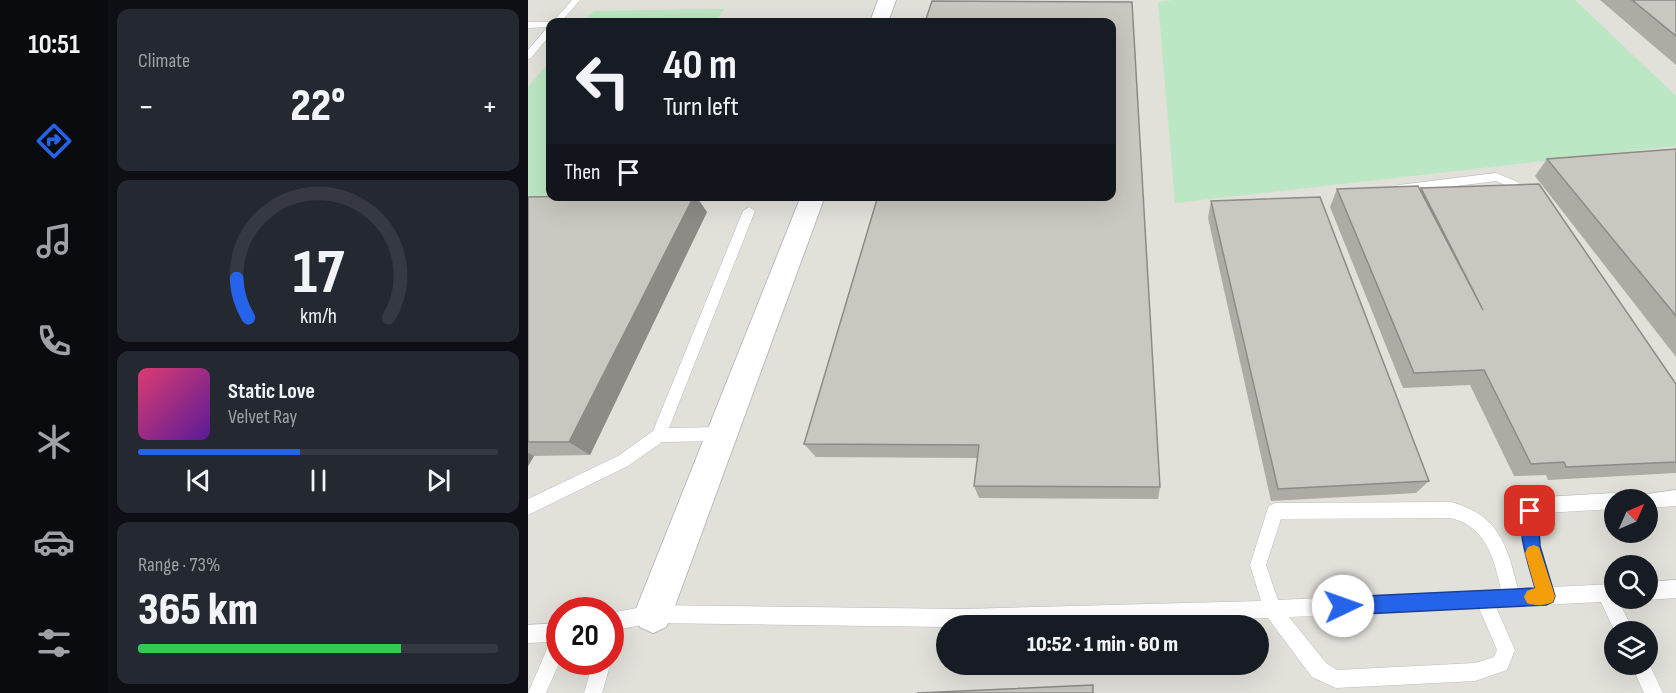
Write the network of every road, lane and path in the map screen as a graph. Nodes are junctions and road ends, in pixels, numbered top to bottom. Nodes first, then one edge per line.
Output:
1 (576, 0) edge
2 (887, 0) edge
3 (560, 18) edge
4 (880, 18) edge
5 (546, 24) edge
6 (528, 25) edge
7 (546, 35) edge
8 (528, 56) edge
9 (1385, 191) edge
10 (811, 201) edge
11 (1532, 206) edge
12 (749, 211) dead end
13 (722, 434) junction
14 (659, 435) junction
15 (1676, 498) edge
16 (1658, 499) edge
17 (1604, 502) edge
18 (528, 507) edge
19 (1676, 589) edge
20 (1658, 590) edge
21 (1604, 593) edge
22 (1546, 596) junction
23 (1512, 598) junction
24 (1484, 599) junction
25 (1272, 609) junction
26 (653, 614) junction
27 (624, 619) edge
28 (546, 633) edge
29 (528, 634) edge
30 (546, 670) edge
31 (598, 675) edge
32 (1645, 675) edge
33 (536, 693) edge
34 (593, 693) edge
35 (1654, 693) edge

1 - 3 lane
2 - 4 street
5 - 6 lane
7 - 8 lane
9 - 11 lane
10 - 13 street
12 - 14 lane
13 - 14 lane
13 - 26 street
14 - 18 lane
15 - 16 lane
17 - 22 lane
19 - 20 lane
21 - 22 lane
22 - 23 lane
23 - 24 lane
23 - 25 lane
24 - 25 lane
24 - 25 lane
25 - 26 lane
26 - 27 lane
28 - 29 lane
30 - 33 lane
31 - 34 lane
32 - 35 lane

